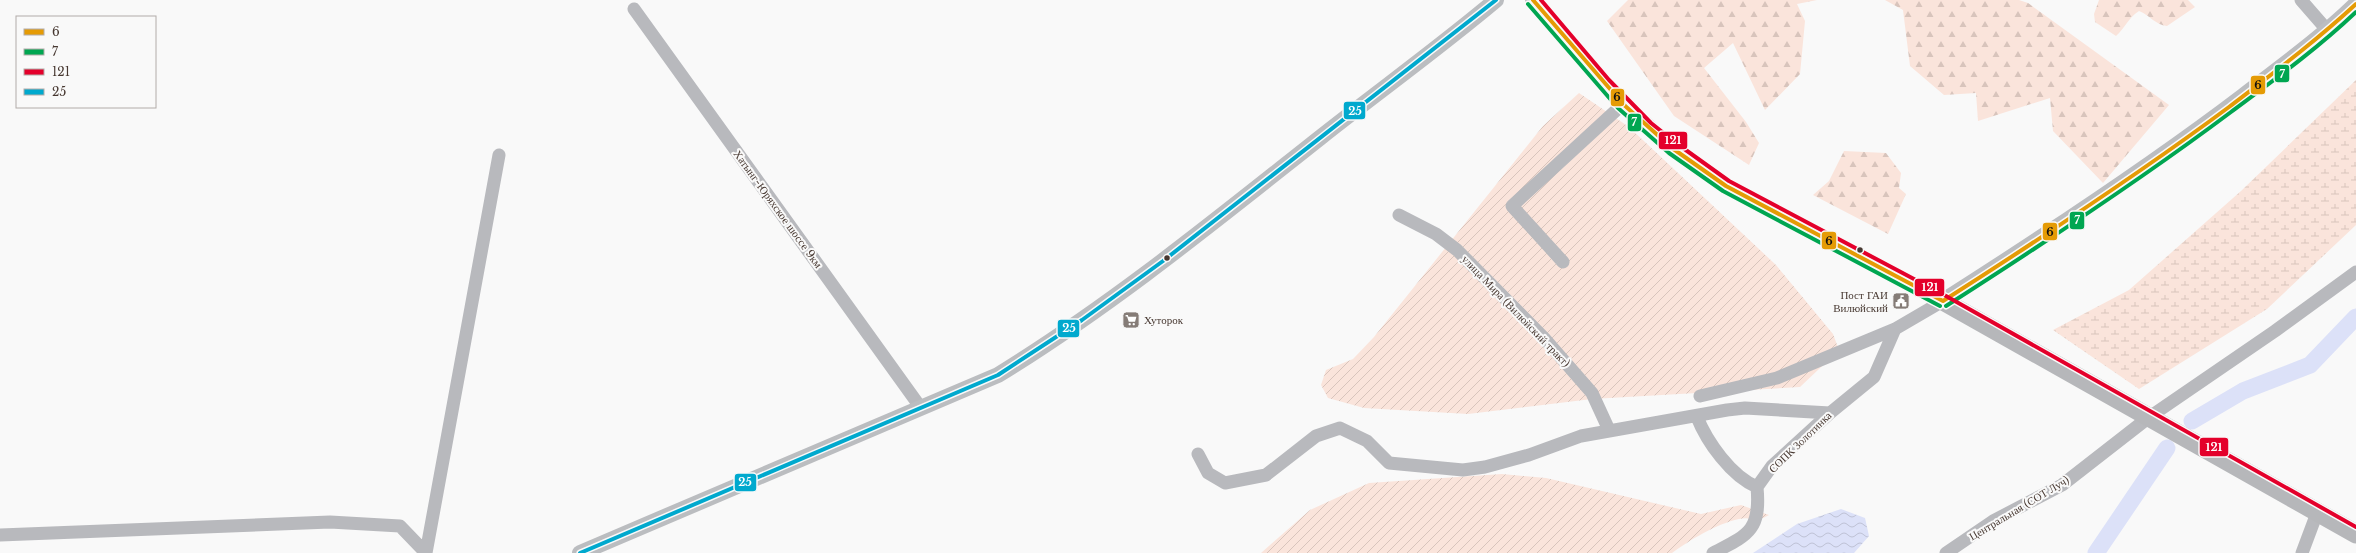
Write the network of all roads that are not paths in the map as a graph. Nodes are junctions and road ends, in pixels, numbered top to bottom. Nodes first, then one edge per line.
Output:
1 (1496, 0) edge
2 (1533, 0) edge
3 (2301, 0) edge
4 (2356, 4) edge
5 (634, 10) dead end
6 (2328, 31) junction
7 (1623, 104) junction
8 (498, 155) dead end
9 (1399, 215) dead end
10 (1563, 262) dead end
11 (2356, 272) edge
12 (1943, 301) junction
13 (1895, 329) junction
14 (1700, 396) dead end
15 (921, 408) junction
16 (1830, 413) junction
17 (1697, 417) junction
18 (2148, 418) junction
19 (1609, 430) junction
20 (1198, 454) dead end
21 (1757, 487) junction
22 (2317, 513) junction
23 (2356, 534) edge
24 (0, 535) edge
25 (426, 553) edge
26 (580, 553) edge
27 (1713, 553) edge
28 (1946, 553) edge
29 (2302, 553) edge

1 - 15 main road
2 - 7 main road
3 - 6 street
4 - 6 main road
5 - 15 street, Хатынг-Юряхское шоссе 9км
6 - 12 main road
7 - 10 street
7 - 12 main road
8 - 25 street
9 - 19 street, улица Мира (Вилюйский тракт)
11 - 18 street, Центральная (СОТ Луч)
12 - 13 street
12 - 18 highway
13 - 14 street
13 - 16 street, СОПК Золотинка
15 - 26 main road
16 - 17 street
16 - 21 street, СОПК Золотинка
17 - 19 street
17 - 21 street
18 - 22 highway
18 - 28 street, Центральная (СОТ Луч)
19 - 20 street
21 - 27 street
22 - 23 highway
22 - 29 street
24 - 25 street

